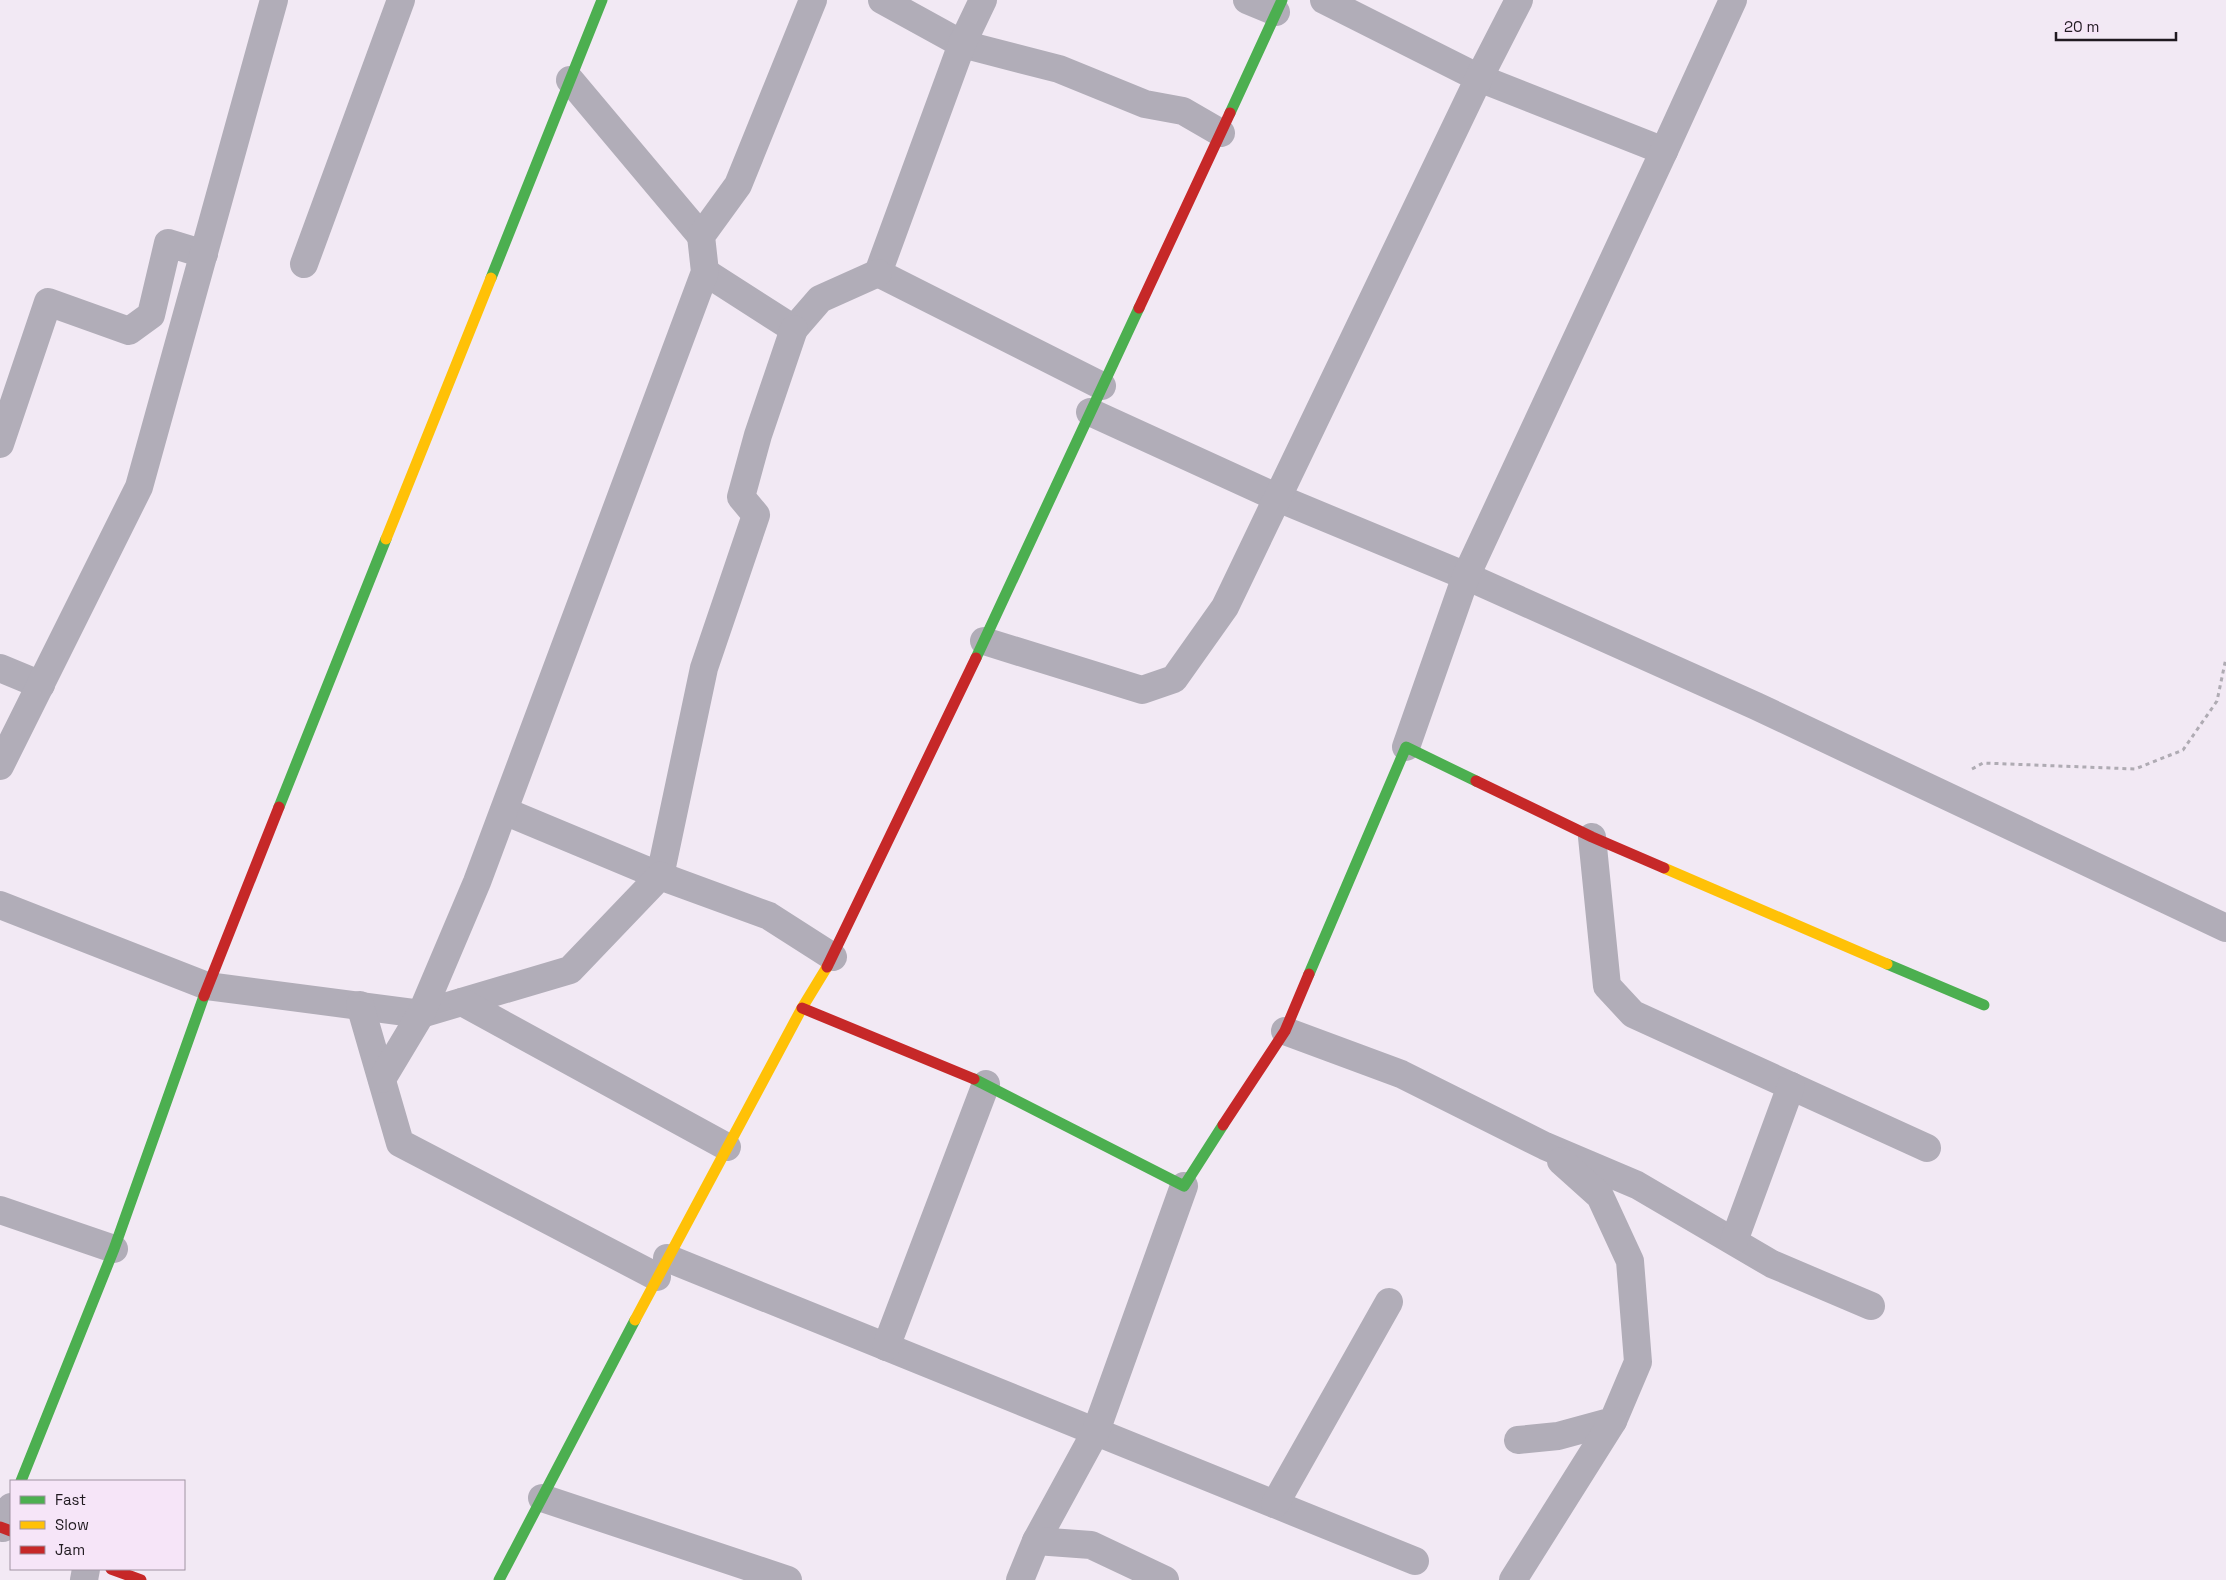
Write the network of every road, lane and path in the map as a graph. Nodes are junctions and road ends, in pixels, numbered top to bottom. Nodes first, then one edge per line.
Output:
1 (274, 0) edge
2 (401, 0) edge
3 (602, 0) edge
4 (814, 0) edge
5 (882, 0) edge
6 (983, 0) edge
7 (1247, 0) edge
8 (1324, 0) edge
9 (1519, 0) edge
10 (1733, 0) edge
11 (1279, 6) edge
12 (962, 44) junction
13 (1479, 78) junction
14 (570, 80) junction
15 (1221, 133) junction
16 (1664, 151) junction
17 (701, 236) junction
18 (204, 254) junction
19 (304, 264) dead end
20 (705, 272) junction
21 (878, 273) junction
22 (794, 328) junction
23 (1102, 386) junction
24 (1090, 412) junction
25 (0, 444) edge
26 (1278, 498) junction
27 (1466, 576) junction
28 (984, 641) junction
29 (2226, 658) edge
30 (0, 668) edge
31 (40, 685) junction
32 (1406, 747) junction
33 (0, 766) edge
34 (1934, 789) junction
35 (504, 811) junction
36 (1592, 837) junction
37 (660, 876) junction
38 (0, 905) edge
39 (2226, 928) edge
40 (834, 957) junction
41 (207, 986) junction
42 (462, 1002) junction
43 (360, 1005) junction
44 (1984, 1005) dead end
45 (802, 1008) junction
46 (421, 1014) junction
47 (1285, 1031) junction
48 (382, 1079) junction
49 (986, 1084) junction
50 (1792, 1086) junction
51 (1545, 1146) junction
52 (727, 1147) junction
53 (1927, 1148) dead end
54 (1184, 1186) junction
55 (0, 1210) edge
56 (1734, 1241) junction
57 (114, 1249) junction
58 (662, 1268) junction
59 (1389, 1302) dead end
60 (1871, 1306) dead end
61 (886, 1347) junction
62 (1612, 1421) junction
63 (1096, 1431) junction
64 (1518, 1440) dead end
65 (21, 1480) edge
66 (542, 1498) junction
67 (1275, 1504) junction
68 (1036, 1541) junction
69 (1415, 1561) dead end
70 (113, 1570) edge
71 (141, 1580) edge
72 (499, 1580) edge
73 (788, 1580) edge
74 (1020, 1580) edge
75 (1165, 1580) edge
76 (1513, 1580) edge

1 - 18 street
2 - 19 street
3 - 14 street
4 - 17 street
5 - 12 street
6 - 12 street
7 - 11 street
8 - 13 street
9 - 13 street
10 - 16 street
11 - 15 street
12 - 15 street
12 - 21 street
13 - 16 street
13 - 26 street
14 - 17 street
14 - 41 street
15 - 23 street
16 - 27 street
17 - 20 street
18 - 25 street
18 - 31 street
20 - 22 street
20 - 35 street
21 - 22 street
21 - 23 street
22 - 37 street
23 - 24 street
24 - 26 street
24 - 28 street
26 - 27 street
26 - 28 street
27 - 32 street
27 - 34 street
28 - 40 street
29 - 34 path
30 - 31 street
31 - 33 street
32 - 36 street
32 - 47 street
34 - 39 street
35 - 37 street
35 - 46 street
36 - 44 street
36 - 50 street
37 - 40 street
37 - 42 street
38 - 41 street
40 - 45 street
41 - 43 street
41 - 57 street
42 - 46 street
42 - 52 street
43 - 46 street
43 - 48 street
45 - 49 street
45 - 52 street
46 - 48 street
47 - 51 street
47 - 54 street
48 - 58 street
49 - 54 street
49 - 61 street
50 - 53 street
50 - 56 street
51 - 56 street
51 - 62 street
52 - 58 street
54 - 63 street
55 - 57 street
56 - 60 street
57 - 65 street
58 - 61 street
58 - 66 street
59 - 67 street
61 - 63 street
62 - 64 street
62 - 76 street
63 - 67 street
63 - 68 street
66 - 72 street
66 - 73 street
67 - 69 street
68 - 74 street
68 - 75 street
70 - 71 street

